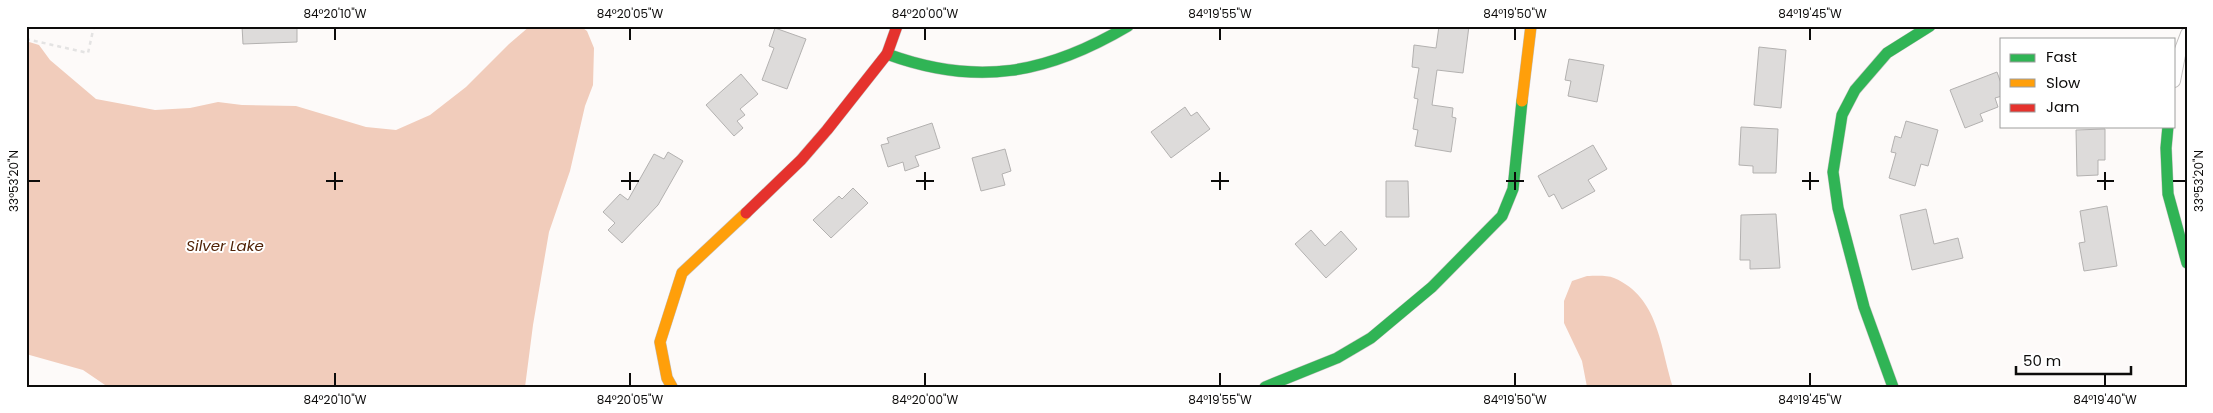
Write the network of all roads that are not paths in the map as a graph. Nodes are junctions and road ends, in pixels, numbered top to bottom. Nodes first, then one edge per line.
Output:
1 (897, 26) edge
2 (1128, 26) edge
3 (1531, 26) edge
4 (1930, 26) edge
5 (2187, 34) edge
6 (887, 54) junction
7 (2176, 71) edge
8 (2168, 128) edge
9 (2187, 263) edge
10 (672, 387) edge
11 (1265, 387) edge
12 (1894, 387) edge

1 - 6 street
2 - 6 street
3 - 11 street
4 - 12 street
5 - 7 street
6 - 10 street
8 - 9 street

